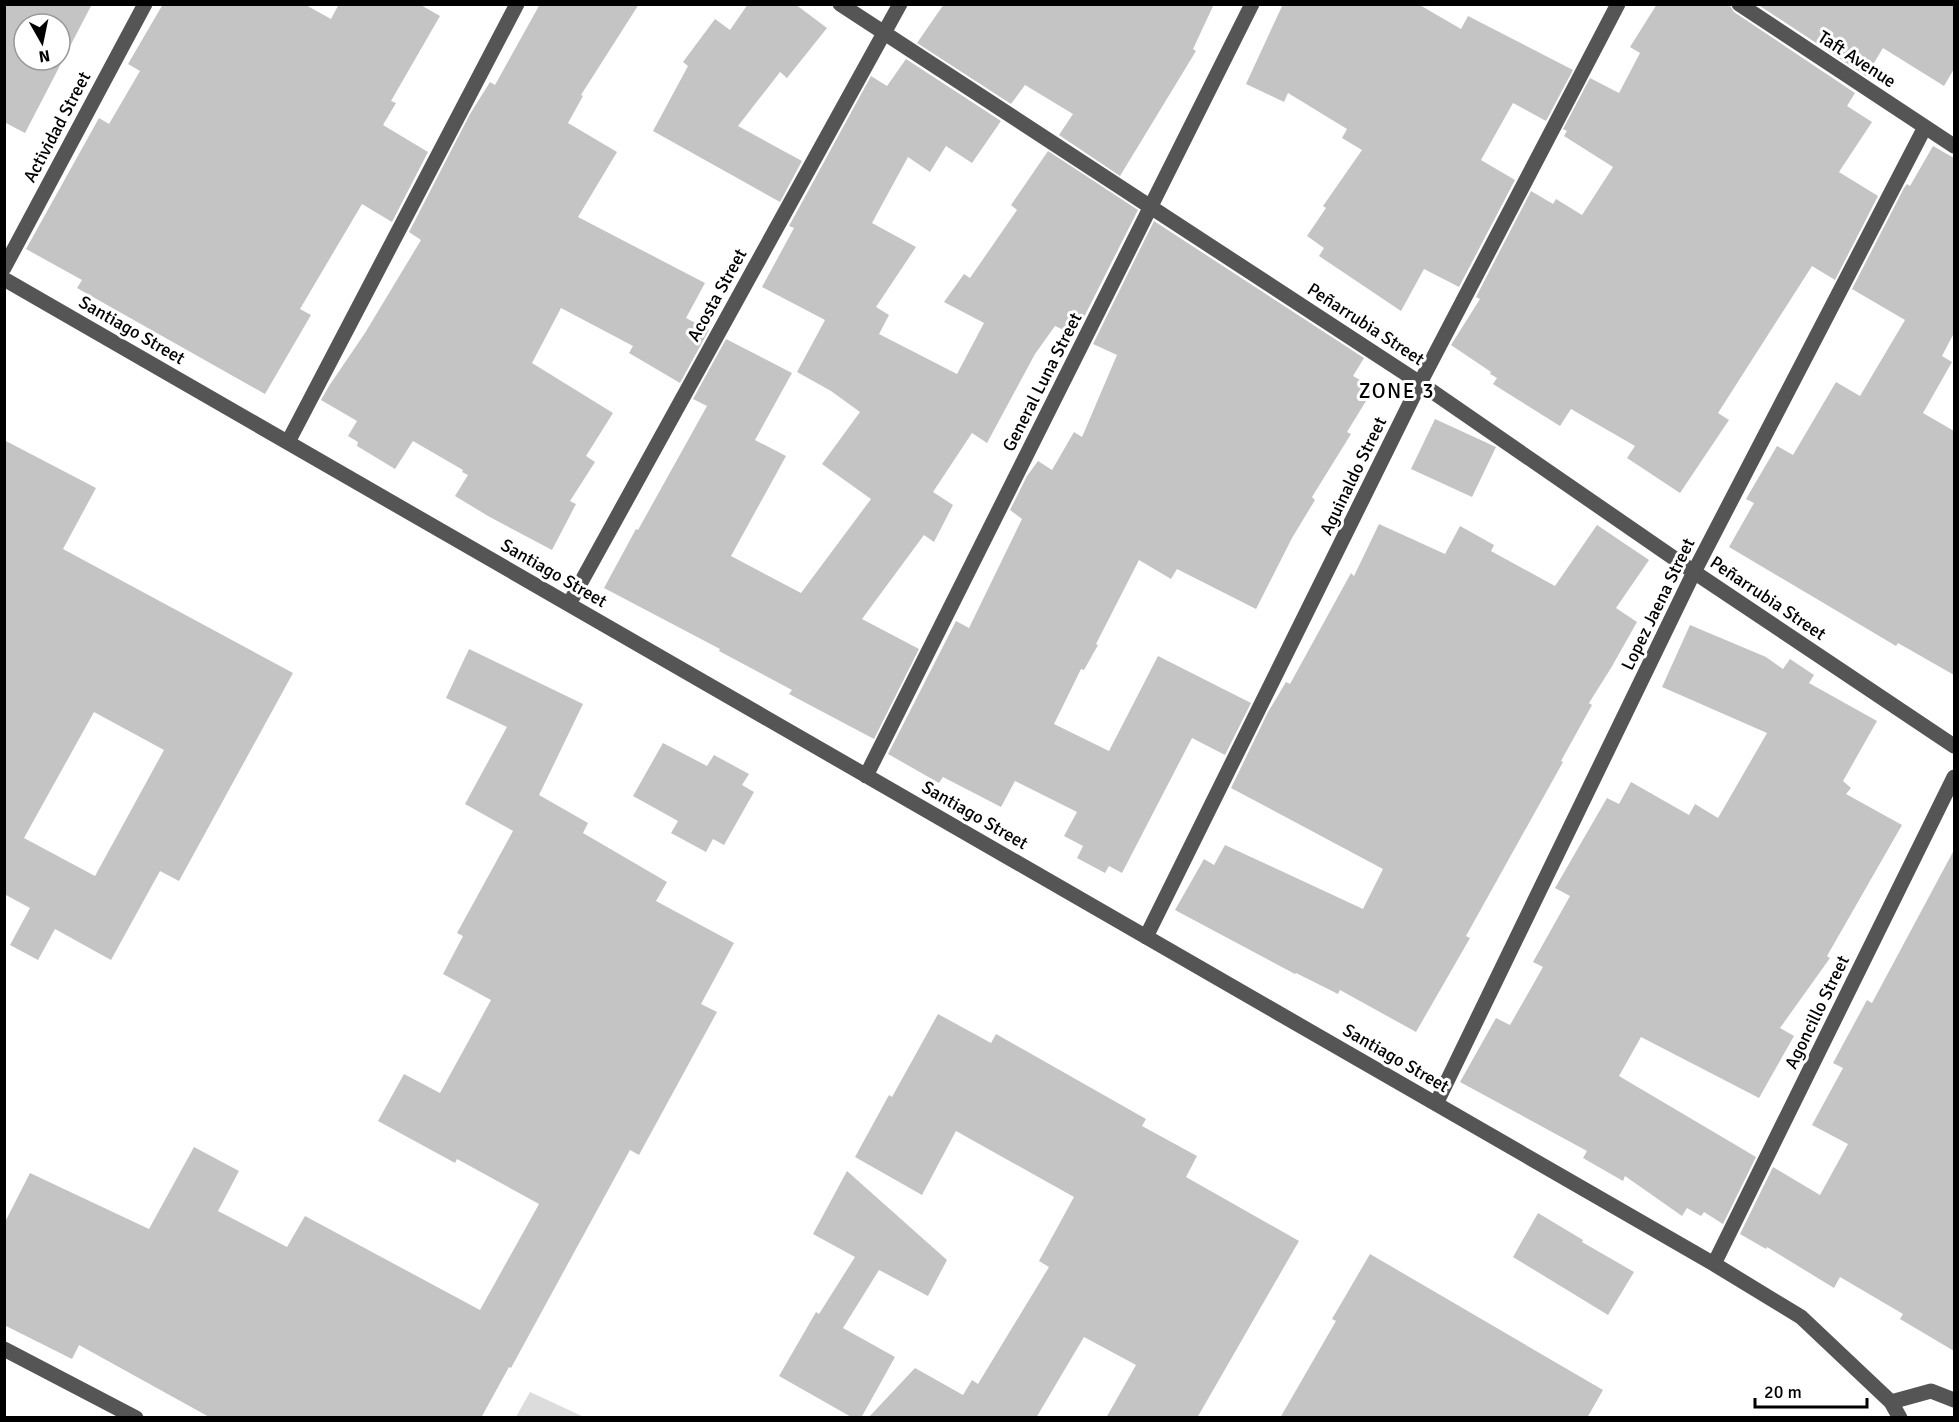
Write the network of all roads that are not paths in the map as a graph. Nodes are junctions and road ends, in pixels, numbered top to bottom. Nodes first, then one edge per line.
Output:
1 (145, 4) edge
2 (517, 4) edge
3 (840, 4) edge
4 (900, 4) edge
5 (1252, 4) edge
6 (1618, 4) edge
7 (1739, 4) edge
8 (884, 34) junction
9 (1925, 126) junction
10 (1954, 146) edge
11 (1151, 208) junction
12 (4, 268) edge
13 (4, 279) edge
14 (1420, 382) junction
15 (288, 442) junction
16 (1694, 572) junction
17 (569, 604) junction
18 (1954, 746) edge
19 (866, 776) junction
20 (1954, 777) edge
21 (1146, 937) junction
22 (1436, 1104) junction
23 (1714, 1264) junction
24 (4, 1349) edge
25 (1954, 1400) edge
26 (1891, 1402) junction
27 (136, 1418) edge
28 (1900, 1418) edge

1 - 12 street, Actividad Street
2 - 15 street
3 - 8 street, Peñarrubia Street
4 - 8 street, Acosta Street
5 - 11 street, General Luna Street
6 - 14 street, Aguinaldo Street
7 - 9 street, Taft Avenue
8 - 11 street, Peñarrubia Street
8 - 17 street, Acosta Street
9 - 10 street, Taft Avenue
9 - 16 street, Lopez Jaena Street
11 - 14 street, Peñarrubia Street
11 - 19 street, General Luna Street
13 - 15 street, Santiago Street
14 - 16 street, Peñarrubia Street
14 - 21 street, Aguinaldo Street
15 - 17 street, Santiago Street
16 - 18 street, Peñarrubia Street
16 - 22 street, Lopez Jaena Street
17 - 19 street, Santiago Street
19 - 21 street, Santiago Street
20 - 23 street, Agoncillo Street
21 - 22 street, Santiago Street
22 - 23 street, Santiago Street
23 - 26 street, Santiago Street
24 - 27 street
25 - 26 street
26 - 28 street, Santiago Street

